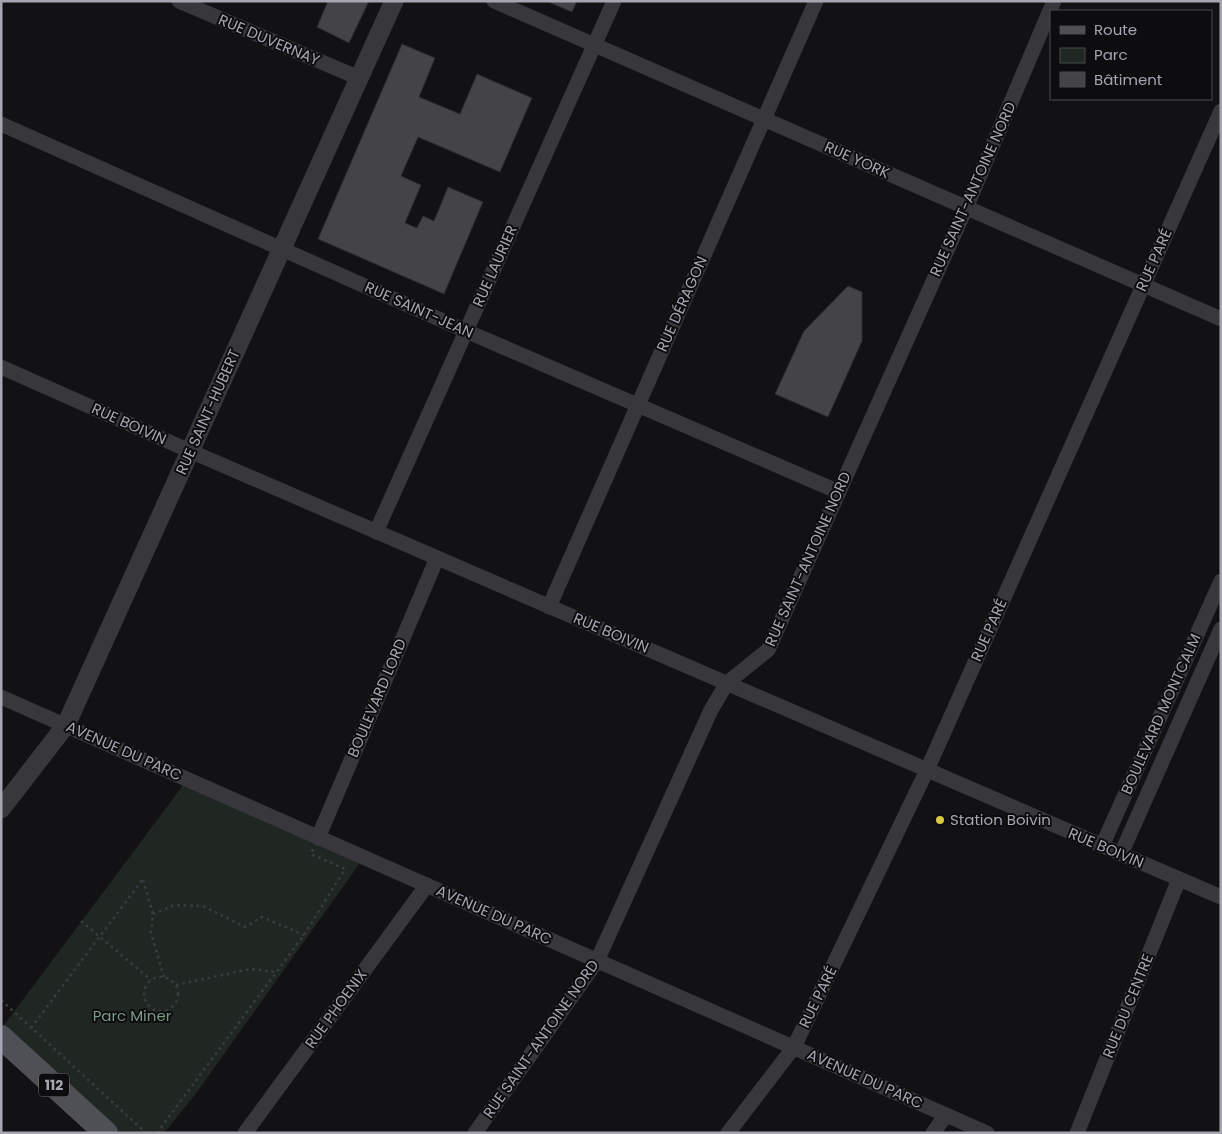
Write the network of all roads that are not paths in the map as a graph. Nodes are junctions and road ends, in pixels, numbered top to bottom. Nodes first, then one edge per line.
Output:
1 (178, 1) edge
2 (394, 1) edge
3 (494, 1) edge
4 (614, 1) edge
5 (816, 1) edge
6 (1050, 10) edge
7 (594, 45) junction
8 (359, 78) junction
9 (1221, 111) edge
10 (764, 119) junction
11 (1, 124) edge
12 (966, 208) junction
13 (282, 248) junction
14 (1142, 285) junction
15 (1221, 319) edge
16 (466, 331) junction
17 (1, 367) edge
18 (637, 405) junction
19 (190, 451) junction
20 (839, 492) junction
21 (376, 532) junction
22 (436, 558) junction
23 (1221, 581) edge
24 (549, 607) junction
25 (1221, 629) edge
26 (727, 683) junction
27 (1, 697) edge
28 (66, 725) junction
29 (927, 770) junction
30 (1, 810) edge
31 (318, 838) junction
32 (1102, 846) junction
33 (1121, 854) junction
34 (1179, 879) junction
35 (427, 885) junction
36 (1221, 897) edge
37 (597, 960) junction
38 (1, 1037) edge
39 (794, 1047) junction
40 (946, 1115) junction
41 (105, 1132) edge
42 (244, 1133) edge
43 (475, 1133) edge
44 (728, 1133) edge
45 (933, 1133) edge
46 (987, 1133) edge
47 (1077, 1133) edge

1 - 8 street, RUE DUVERNAY
2 - 8 street, RUE SAINT-HUBERT
3 - 7 street, RUE YORK
4 - 7 street, RUE LAURIER
5 - 10 street, RUE DÉRAGON
6 - 12 street, RUE SAINT-ANTOINE NORD
7 - 10 street, RUE YORK
7 - 16 street, RUE LAURIER
8 - 13 street, RUE SAINT-HUBERT
9 - 14 street, RUE PARÉ
10 - 12 street, RUE YORK
10 - 18 street, RUE DÉRAGON
11 - 13 street, RUE SAINT-JEAN
12 - 14 street, RUE YORK
12 - 20 street, RUE SAINT-ANTOINE NORD
13 - 16 street, RUE SAINT-JEAN
13 - 19 street, RUE SAINT-HUBERT
14 - 15 street, RUE YORK
14 - 29 street, RUE PARÉ
16 - 18 street, RUE SAINT-JEAN
16 - 21 street, RUE LAURIER
17 - 19 street, RUE BOIVIN
18 - 20 street, RUE SAINT-JEAN
18 - 24 street, RUE DÉRAGON
19 - 21 street, RUE BOIVIN
19 - 28 street, RUE SAINT-HUBERT
20 - 26 street, RUE SAINT-ANTOINE NORD
21 - 22 street, RUE BOIVIN
22 - 24 street, RUE BOIVIN
22 - 31 street, BOULEVARD LORD
23 - 32 street, BOULEVARD MONTCALM
24 - 26 street, RUE BOIVIN
25 - 33 street, BOULEVARD MONTCALM
26 - 29 street, RUE BOIVIN
26 - 37 street, RUE SAINT-ANTOINE NORD
27 - 28 street, AVENUE DU PARC
28 - 30 street, RUE SAINT-HUBERT
28 - 31 street, AVENUE DU PARC
29 - 32 street, RUE BOIVIN
29 - 39 street, RUE PARÉ
31 - 35 street, AVENUE DU PARC
32 - 33 street, RUE BOIVIN
33 - 34 street, RUE BOIVIN
34 - 36 street, RUE BOIVIN
34 - 47 street, RUE DU CENTRE
35 - 37 street, AVENUE DU PARC
35 - 42 street, RUE PHOENIX
37 - 39 street, AVENUE DU PARC
37 - 43 street, RUE SAINT-ANTOINE NORD
38 - 41 main road, 112
39 - 40 street, AVENUE DU PARC
39 - 44 street, RUE PARÉ
40 - 45 street
40 - 46 street, AVENUE DU PARC

